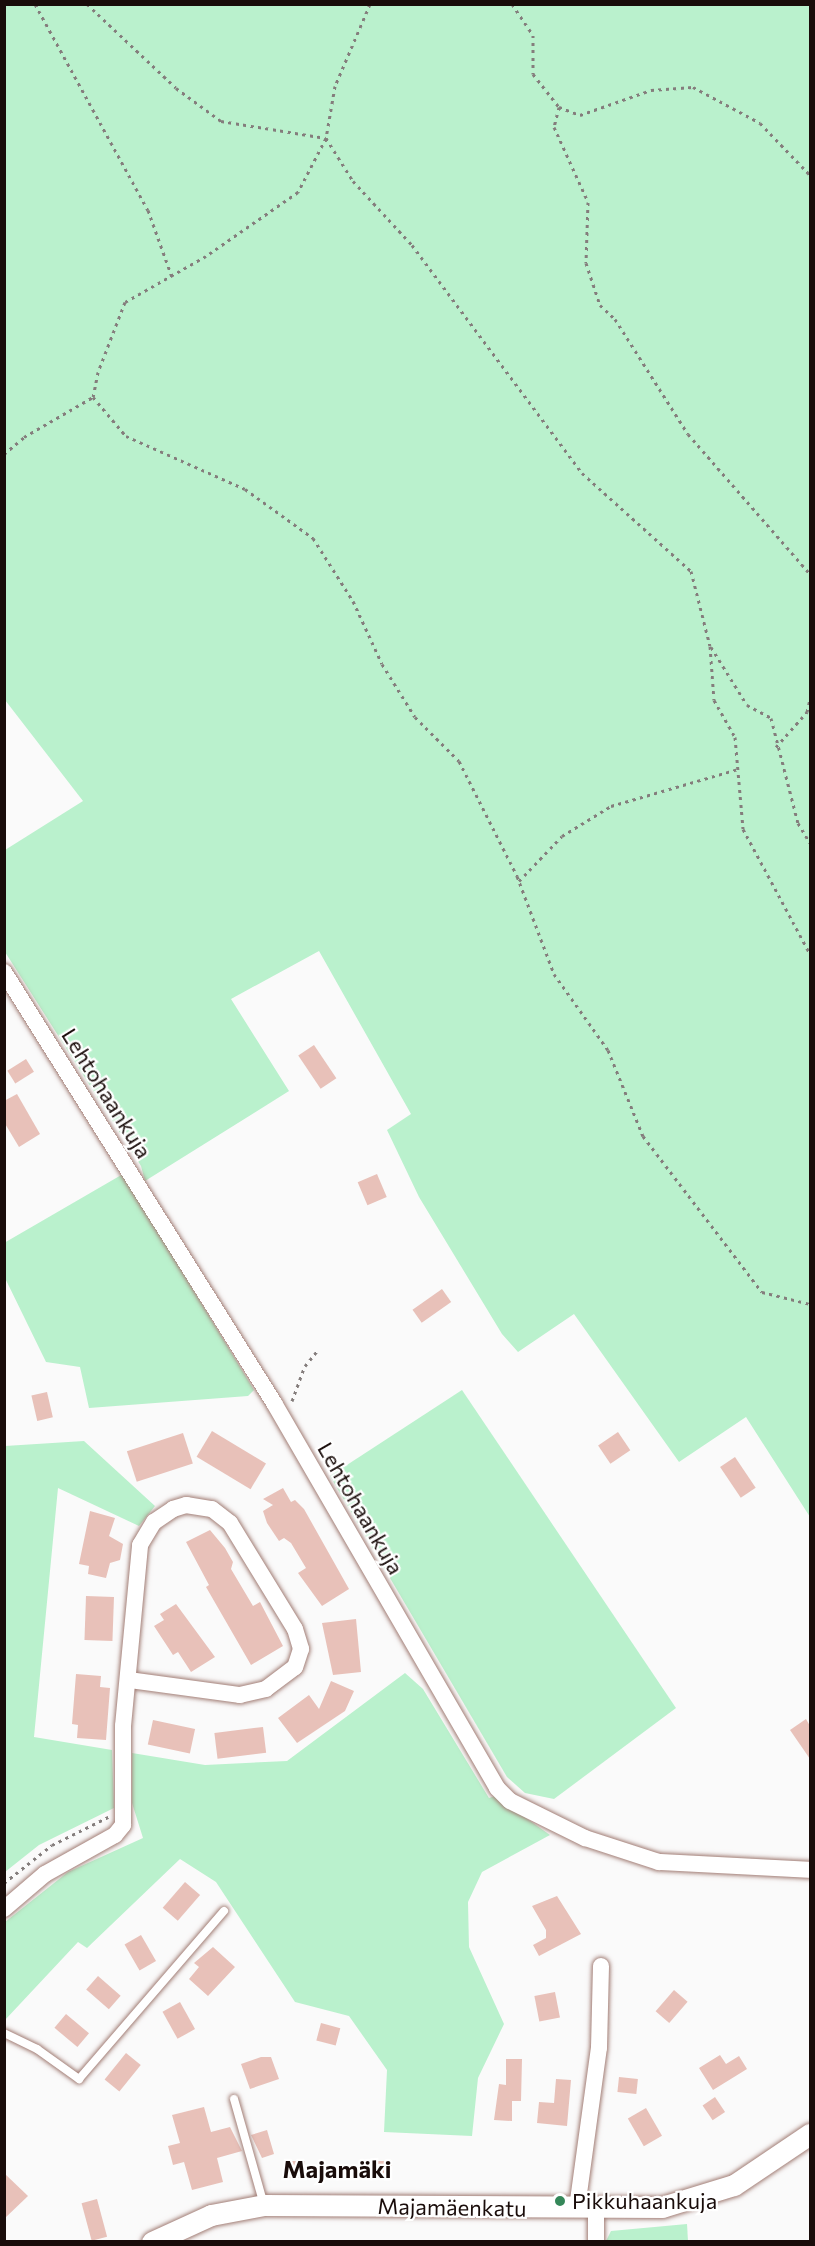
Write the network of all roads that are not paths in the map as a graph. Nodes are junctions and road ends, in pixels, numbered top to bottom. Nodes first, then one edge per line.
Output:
1 (4, 972) edge
2 (129, 1680) junction
3 (810, 1870) edge
4 (4, 1909) edge
5 (224, 1911) dead end
6 (601, 1966) dead end
7 (4, 2033) edge
8 (234, 2099) dead end
9 (810, 2134) edge
10 (264, 2205) junction
11 (586, 2208) junction
12 (152, 2241) edge
13 (596, 2241) edge

1 - 3 street, Lehtohaankuja
2 - 2 street
2 - 4 street
5 - 7 lane
6 - 11 street
8 - 10 lane
9 - 11 street, Majamäenkatu
10 - 11 street, Majamäenkatu
10 - 12 street, Majamäenkatu
11 - 13 street

